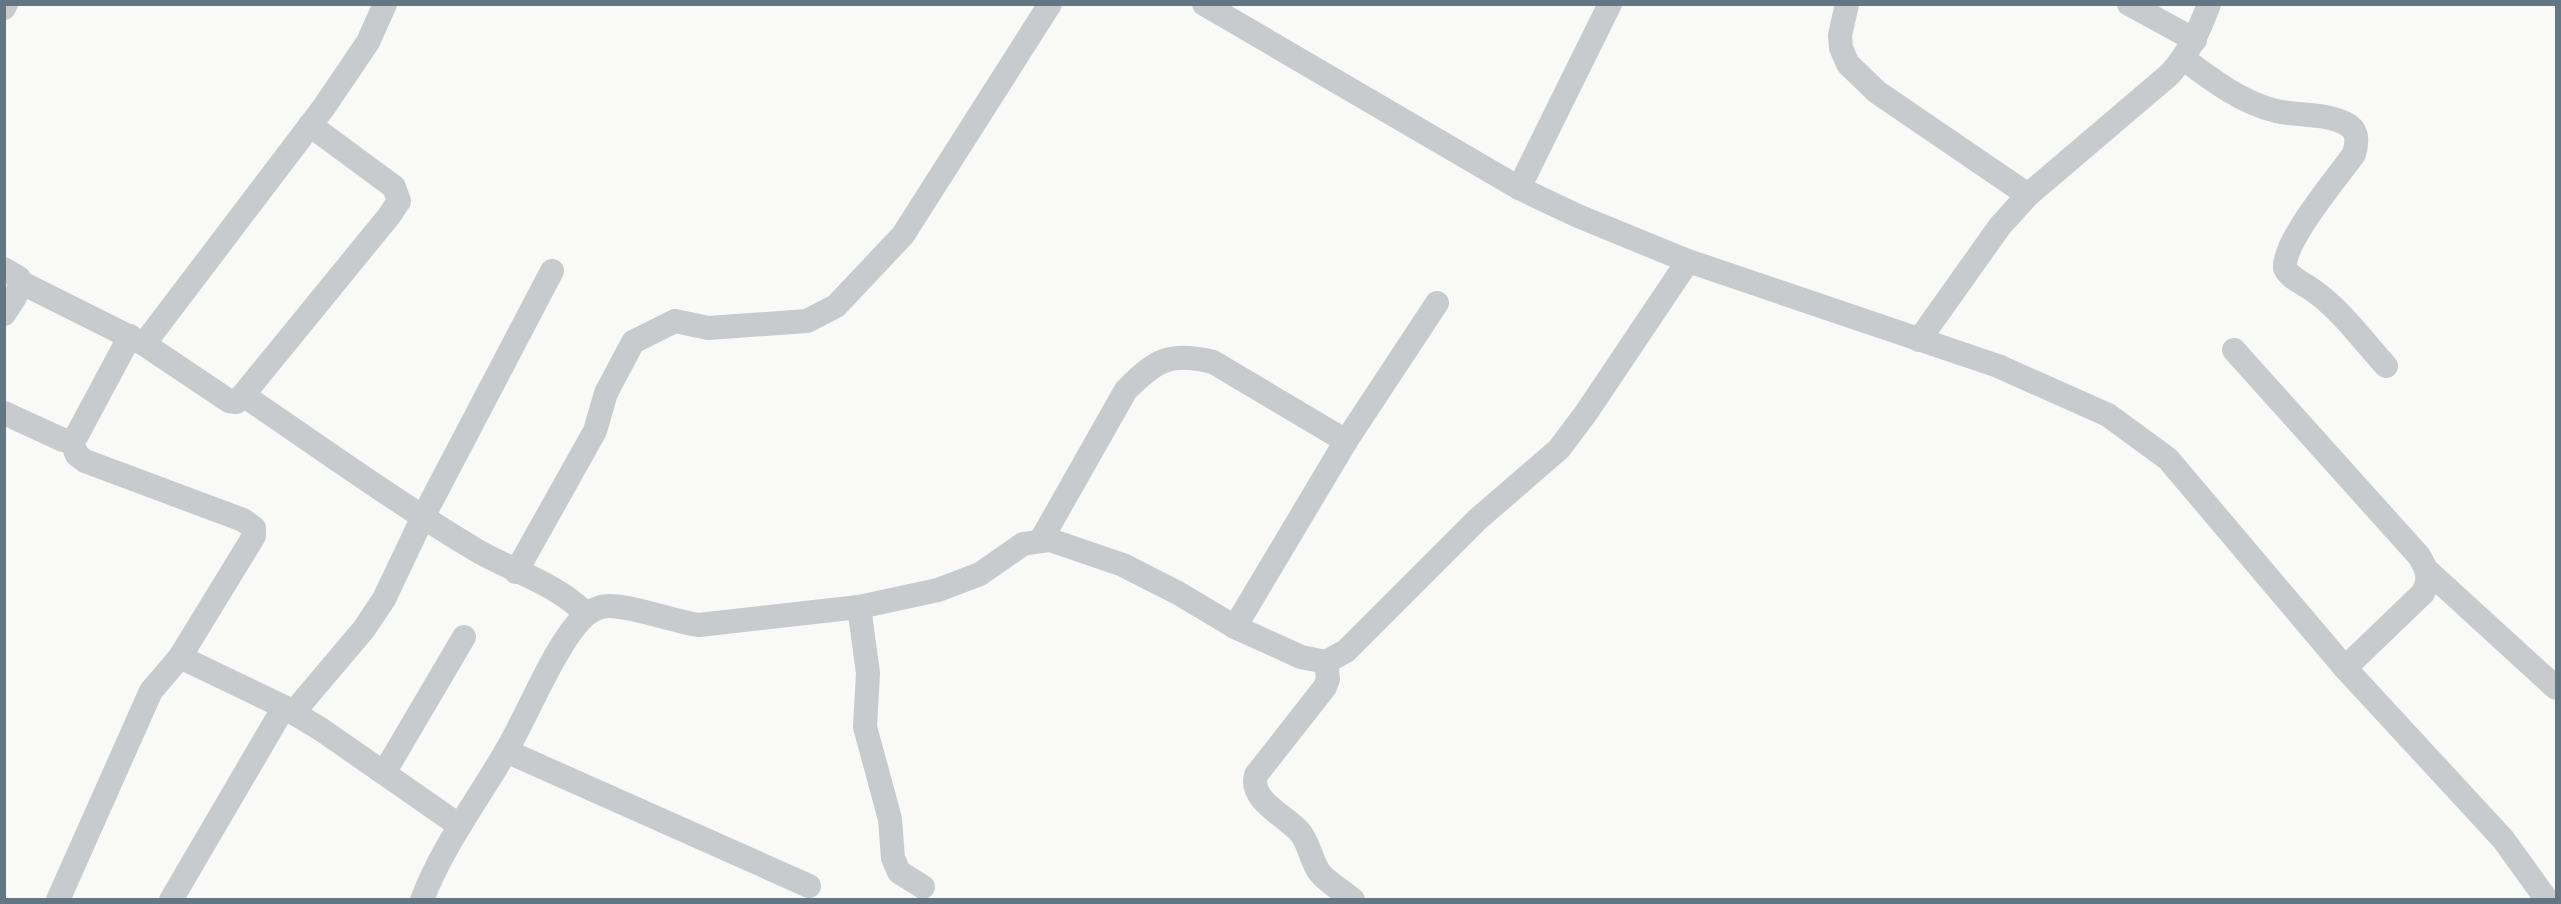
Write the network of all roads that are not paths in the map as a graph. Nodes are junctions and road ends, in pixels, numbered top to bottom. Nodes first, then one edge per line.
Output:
1 (385, 4) edge
2 (1050, 4) edge
3 (1204, 4) edge
4 (1610, 4) edge
5 (1847, 4) edge
6 (2130, 4) edge
7 (2209, 4) edge
8 (2189, 49) junction
9 (310, 125) junction
10 (1519, 188) junction
11 (2028, 195) junction
12 (1688, 261) junction
13 (552, 271) dead end
14 (12, 276) edge
15 (1437, 303) dead end
16 (4, 314) edge
17 (137, 340) junction
18 (1919, 340) junction
19 (2234, 350) dead end
20 (2386, 366) dead end
21 (243, 395) junction
22 (4, 413) edge
23 (70, 440) junction
24 (1346, 441) junction
25 (423, 517) junction
26 (1041, 540) junction
27 (516, 572) junction
28 (2428, 572) junction
29 (859, 607) junction
30 (586, 614) junction
31 (1235, 627) junction
32 (464, 637) dead end
33 (180, 657) junction
34 (1326, 662) junction
35 (2345, 668) junction
36 (2556, 688) edge
37 (288, 710) junction
38 (506, 751) junction
39 (384, 773) junction
40 (460, 826) junction
41 (809, 886) dead end
42 (923, 887) dead end
43 (423, 899) edge
44 (58, 900) edge
45 (171, 900) edge
46 (1353, 900) edge
47 (2547, 900) edge

1 - 9 street
2 - 27 street
3 - 10 street
4 - 10 street
5 - 11 street
6 - 8 street
7 - 8 street
8 - 11 street
8 - 20 street
9 - 17 street
9 - 21 street
10 - 12 street
11 - 18 street
12 - 18 street
12 - 34 street
13 - 25 street
14 - 16 street
14 - 17 street
15 - 24 street
17 - 21 street
17 - 23 street
18 - 35 street
19 - 28 street
21 - 25 street
22 - 23 street
23 - 33 street
24 - 26 street
24 - 31 street
25 - 27 street
25 - 37 street
26 - 29 street
26 - 31 street
27 - 30 street
28 - 35 street
28 - 36 street
29 - 30 street
29 - 42 street
30 - 38 street
31 - 34 street
32 - 39 street
33 - 37 street
33 - 44 street
34 - 46 street
35 - 47 street
37 - 39 street
37 - 45 street
38 - 40 street
38 - 41 street
39 - 40 street
40 - 43 street

